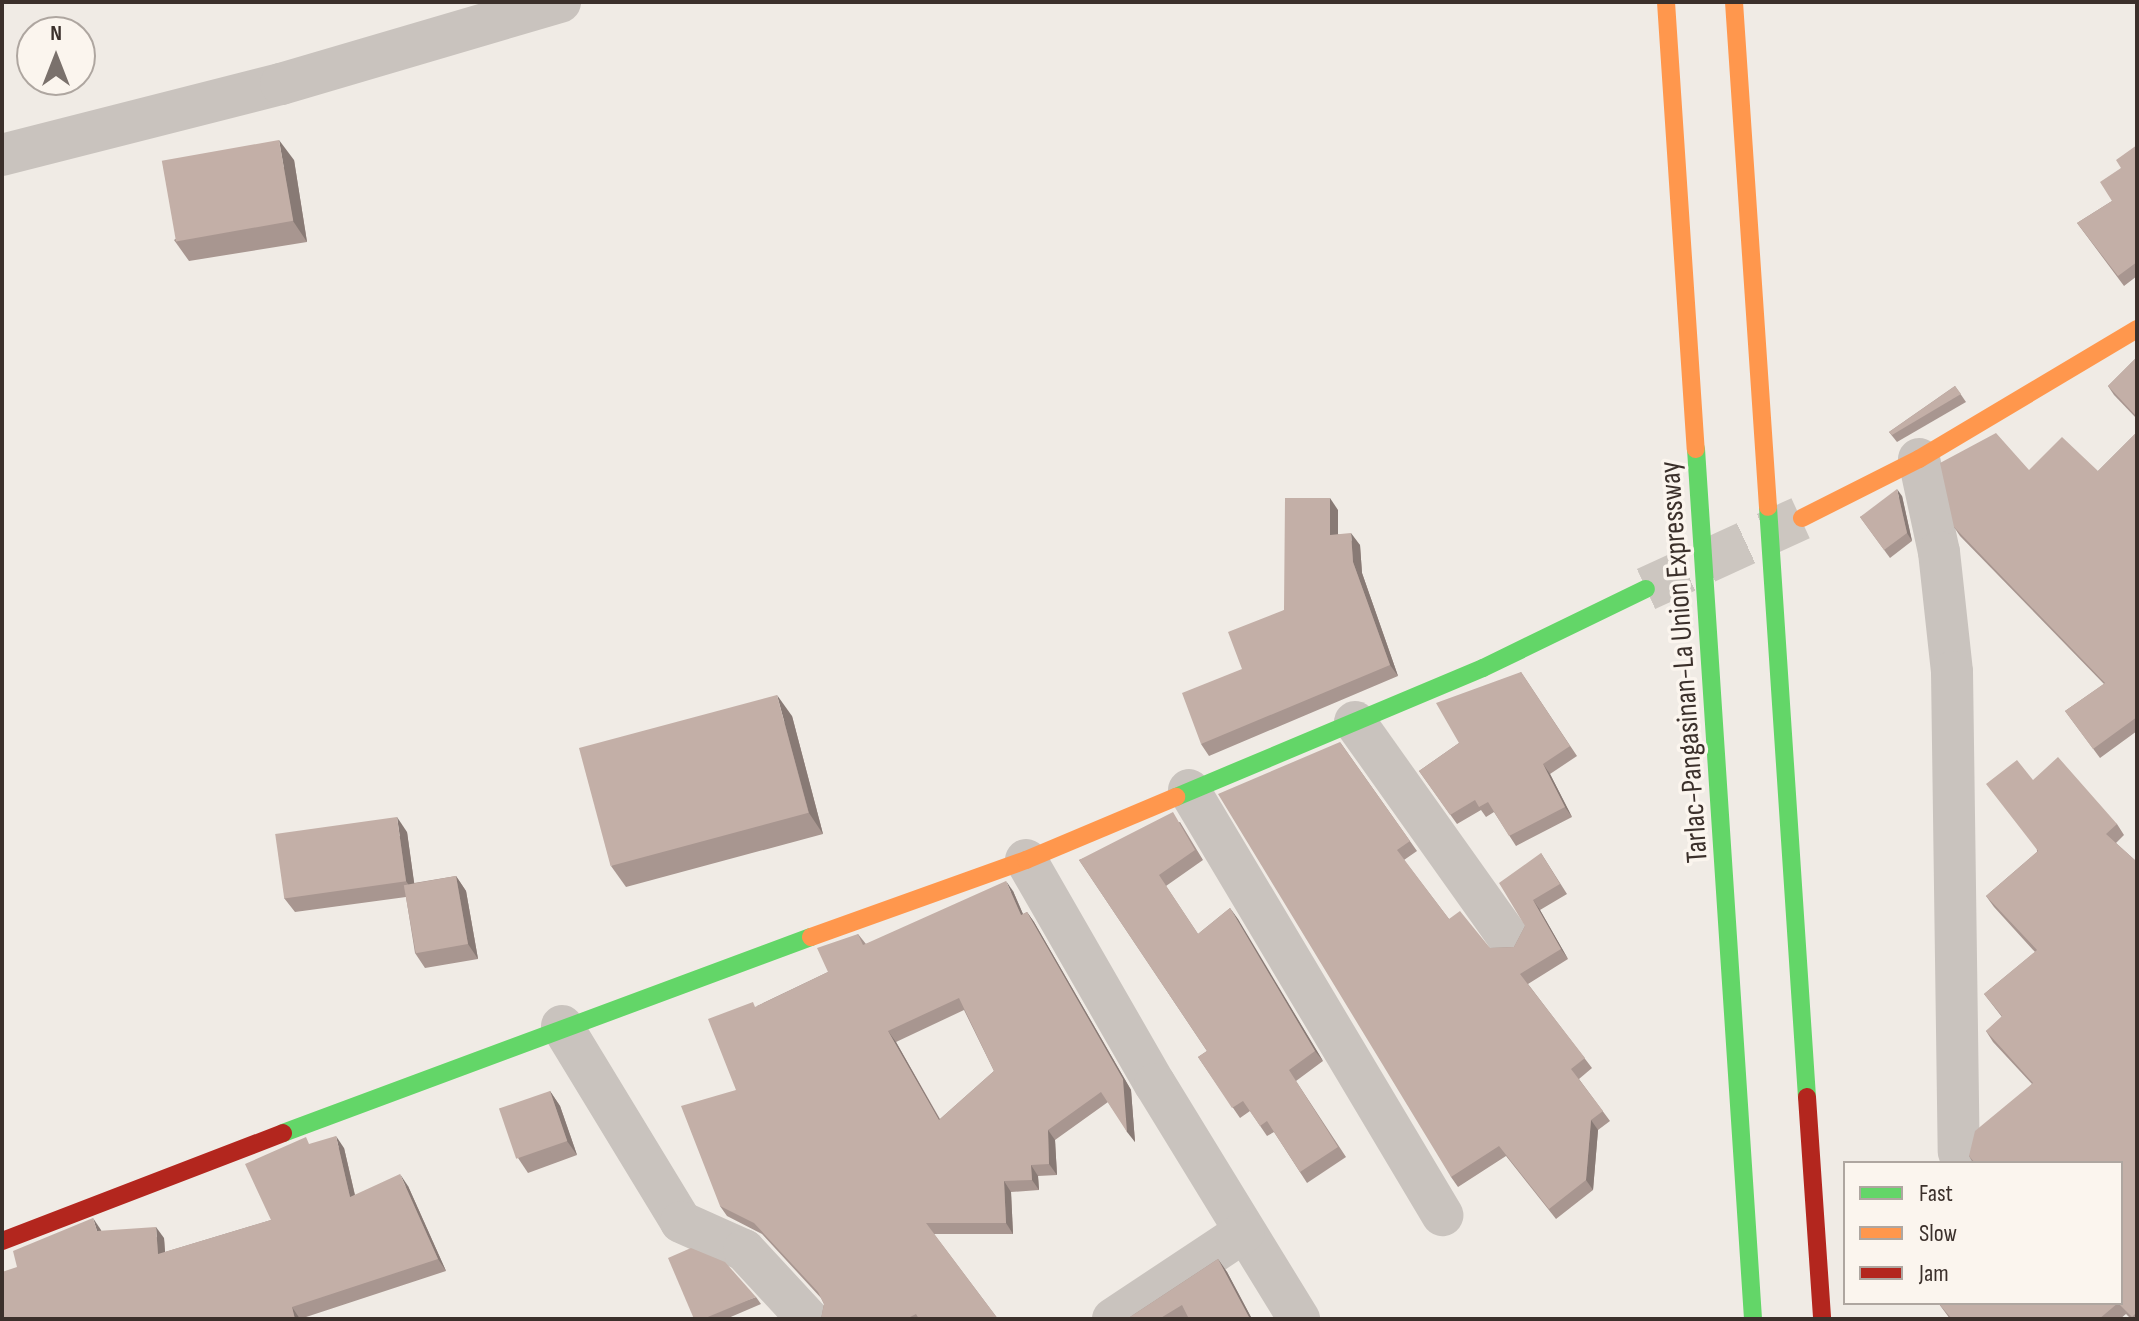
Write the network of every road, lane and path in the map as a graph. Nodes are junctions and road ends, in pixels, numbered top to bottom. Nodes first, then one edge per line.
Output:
1 (560, 2) edge
2 (1666, 2) edge
3 (1734, 2) edge
4 (2, 155) edge
5 (2137, 329) edge
6 (1919, 459) junction
7 (1802, 518) tunnel mouth
8 (1646, 589) tunnel mouth
9 (1355, 722) junction
10 (1189, 790) junction
11 (1026, 860) junction
12 (1508, 937) dead end
13 (562, 1026) junction
14 (1959, 1152) dead end
15 (1442, 1215) dead end
16 (1244, 1232) junction
17 (2, 1241) edge
18 (808, 1319) edge
19 (1113, 1319) edge
20 (1299, 1319) edge
21 (1753, 1319) edge
22 (1822, 1319) edge

1 - 4 street
2 - 21 main road, Tarlac-Pangasinan-La Union Expressway
3 - 22 main road
5 - 6 main road
6 - 7 main road
6 - 14 street
8 - 9 main road
9 - 10 main road
9 - 12 street
10 - 11 main road
10 - 15 street
11 - 13 main road
11 - 16 street
13 - 17 main road
13 - 18 street
16 - 19 street
16 - 20 street

